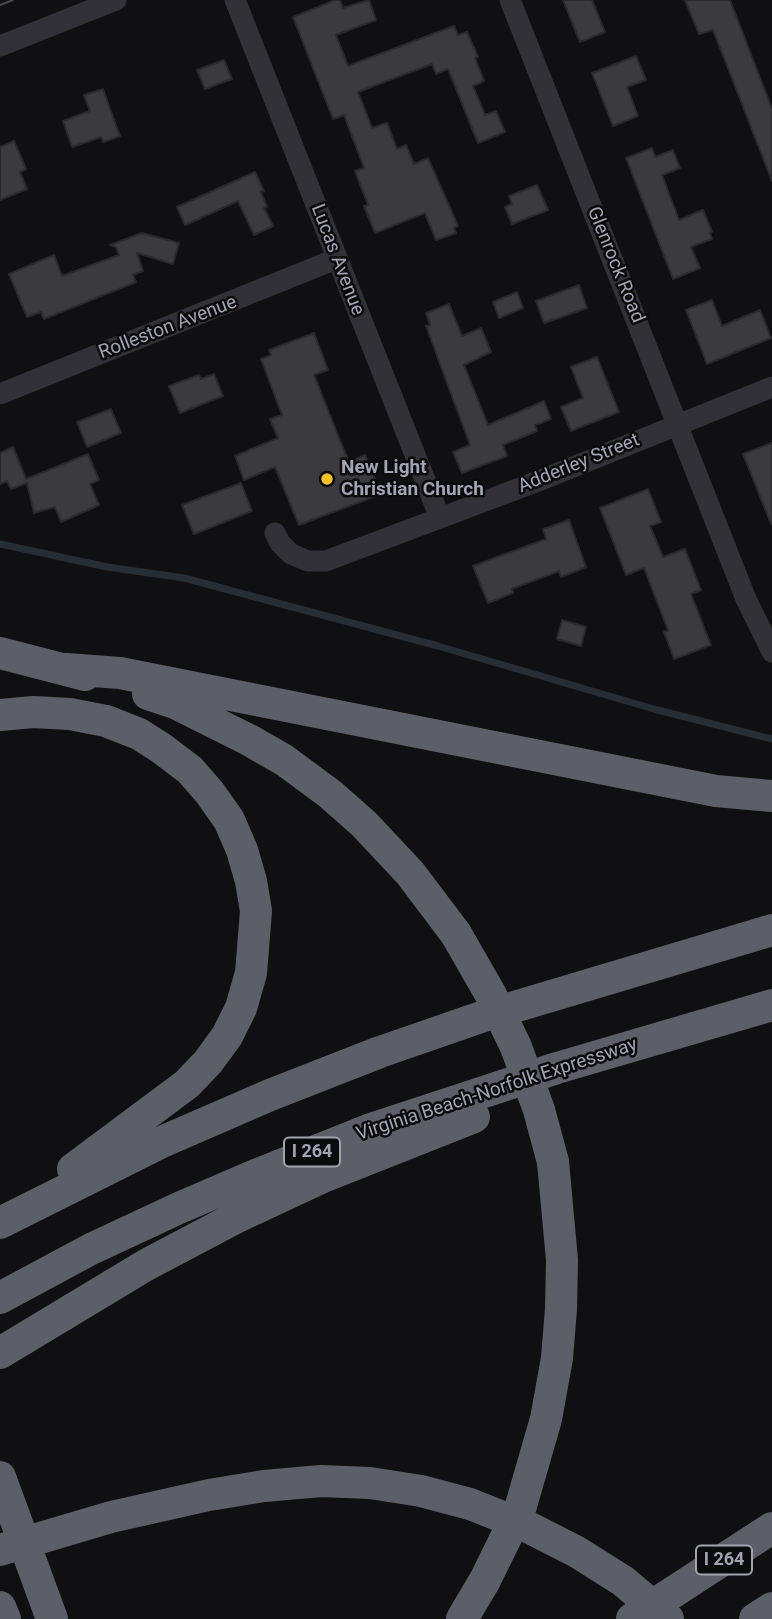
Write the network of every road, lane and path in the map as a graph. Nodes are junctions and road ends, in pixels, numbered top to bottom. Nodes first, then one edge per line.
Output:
1 (116, 0) edge
2 (235, 0) edge
3 (510, 0) edge
4 (0, 46) edge
5 (336, 259) junction
6 (772, 387) edge
7 (0, 394) edge
8 (678, 425) junction
9 (440, 519) junction
10 (275, 533) dead end
11 (772, 652) edge
12 (0, 653) edge
13 (66, 669) junction
14 (0, 715) edge
15 (772, 796) edge
16 (772, 930) edge
17 (772, 1005) edge
18 (639, 1045) junction
19 (0, 1221) edge
20 (0, 1298) edge
21 (0, 1353) edge
22 (0, 1477) edge
23 (772, 1528) edge
24 (0, 1550) edge
25 (0, 1607) edge
26 (772, 1608) edge
27 (5, 1619) edge
28 (52, 1619) edge
29 (462, 1619) edge
30 (632, 1619) edge
31 (668, 1619) edge
32 (755, 1619) edge

1 - 4 street
2 - 5 street, Lucas Avenue
3 - 8 street, Glenrock Road
5 - 7 street, Rolleston Avenue
5 - 9 street, Lucas Avenue
6 - 8 street, Adderley Street
8 - 9 street, Adderley Street
8 - 11 street, Glenrock Road
9 - 10 street, Adderley Street
12 - 13 highway
13 - 15 highway
13 - 29 highway, bridge
14 - 19 highway
16 - 19 highway
17 - 18 highway, Virginia Beach-Norfolk Expressway / I 264
18 - 20 highway, Virginia Beach-Norfolk Expressway / I 264
18 - 21 highway
22 - 28 highway
23 - 30 highway, I 264
24 - 31 highway, bridge
25 - 27 highway
26 - 32 highway

